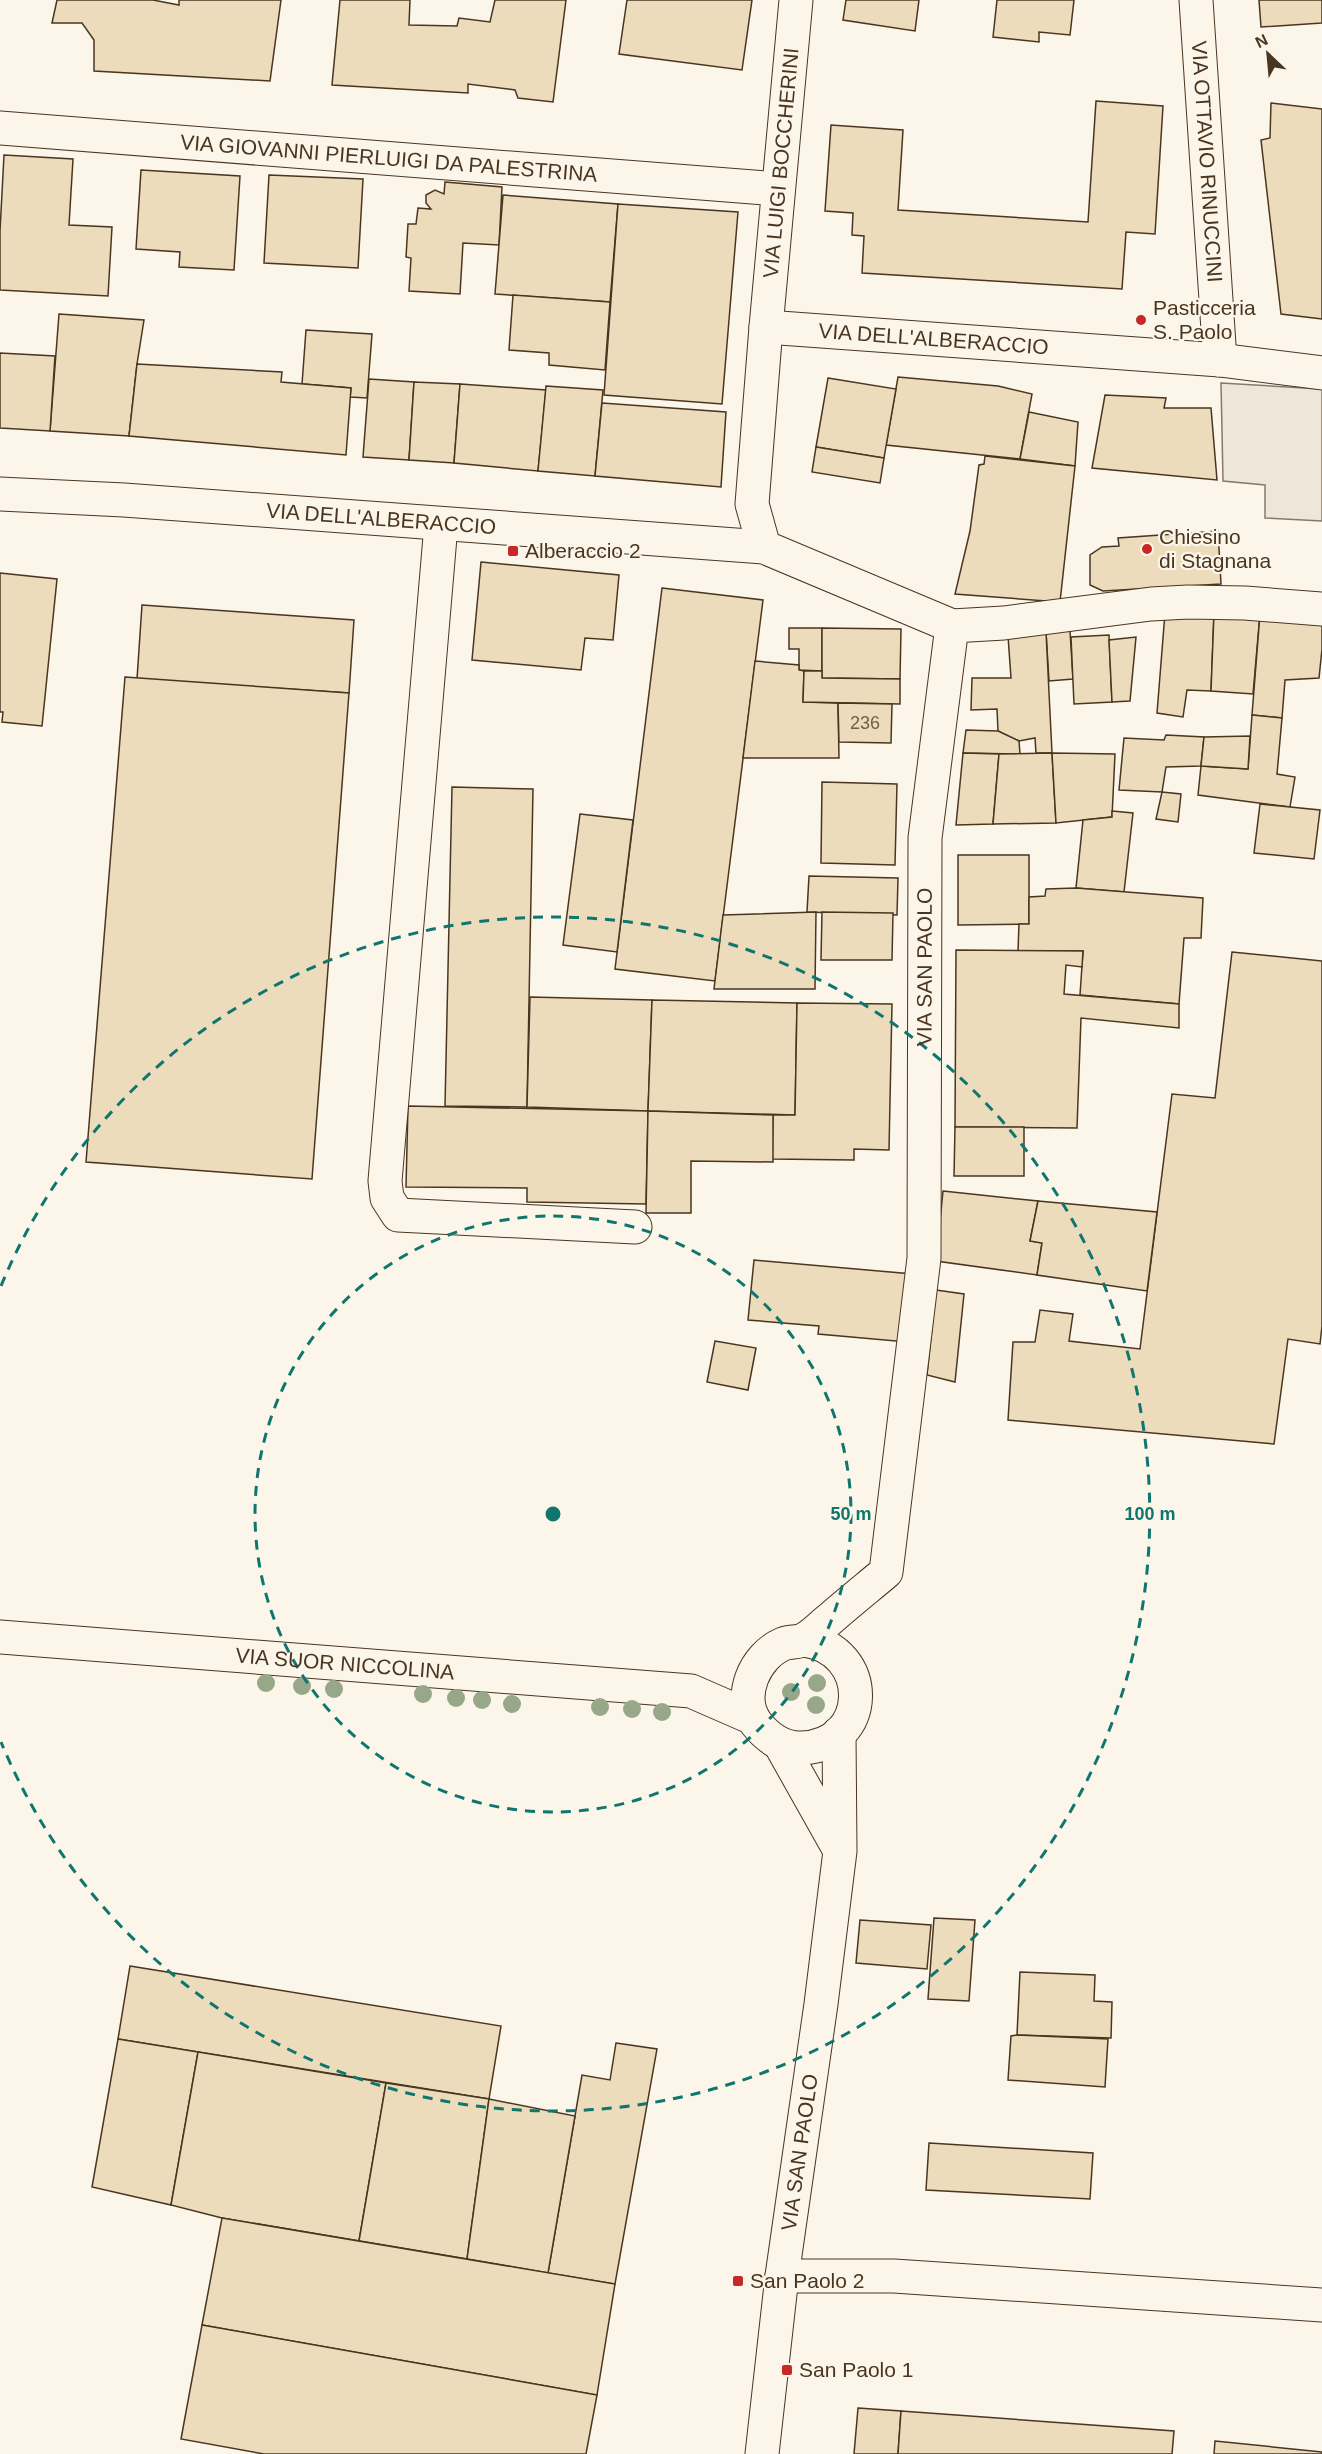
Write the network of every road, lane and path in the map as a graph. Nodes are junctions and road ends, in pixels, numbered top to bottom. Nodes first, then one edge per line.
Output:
1 (796, 0) edge
2 (1196, 0) edge
3 (0, 128) edge
4 (778, 189) junction
5 (766, 327) junction
6 (1220, 360) junction
7 (1322, 373) edge
8 (0, 494) edge
9 (441, 525) junction
10 (764, 547) junction
11 (1322, 609) edge
12 (952, 626) junction
13 (636, 1227) dead end
14 (0, 1637) edge
15 (804, 1640) junction
16 (752, 1673) junction
17 (691, 1691) junction
18 (753, 1718) junction
19 (839, 1733) junction
20 (780, 1744) junction
21 (840, 1851) junction
22 (782, 2276) junction
23 (1322, 2305) edge
24 (762, 2454) edge

1 - 4 street, VIA LUIGI BOCCHERINI
2 - 6 street, VIA OTTAVIO RINUCCINI
3 - 4 street, VIA GIOVANNI PIERLUIGI DA PALESTRINA
4 - 5 street, VIA LUIGI BOCCHERINI
5 - 6 street, VIA DELL'ALBERACCIO
5 - 10 street
6 - 7 street, VIA DELL'ALBERACCIO
8 - 9 street, VIA DELL'ALBERACCIO
9 - 10 street, VIA DELL'ALBERACCIO
9 - 13 street
10 - 12 street, VIA DELL'ALBERACCIO
11 - 12 street
12 - 15 street, VIA SAN PAOLO
14 - 17 street, VIA SUOR NICCOLINA
15 - 16 street, VIA SAN PAOLO
15 - 19 street
16 - 17 street, VIA SUOR NICCOLINA
16 - 18 street
17 - 18 street, VIA SUOR NICCOLINA
18 - 20 street
19 - 20 street
19 - 21 street, VIA SAN PAOLO
20 - 21 street
21 - 22 street, VIA SAN PAOLO
22 - 23 street
22 - 24 street, VIA SAN PAOLO

